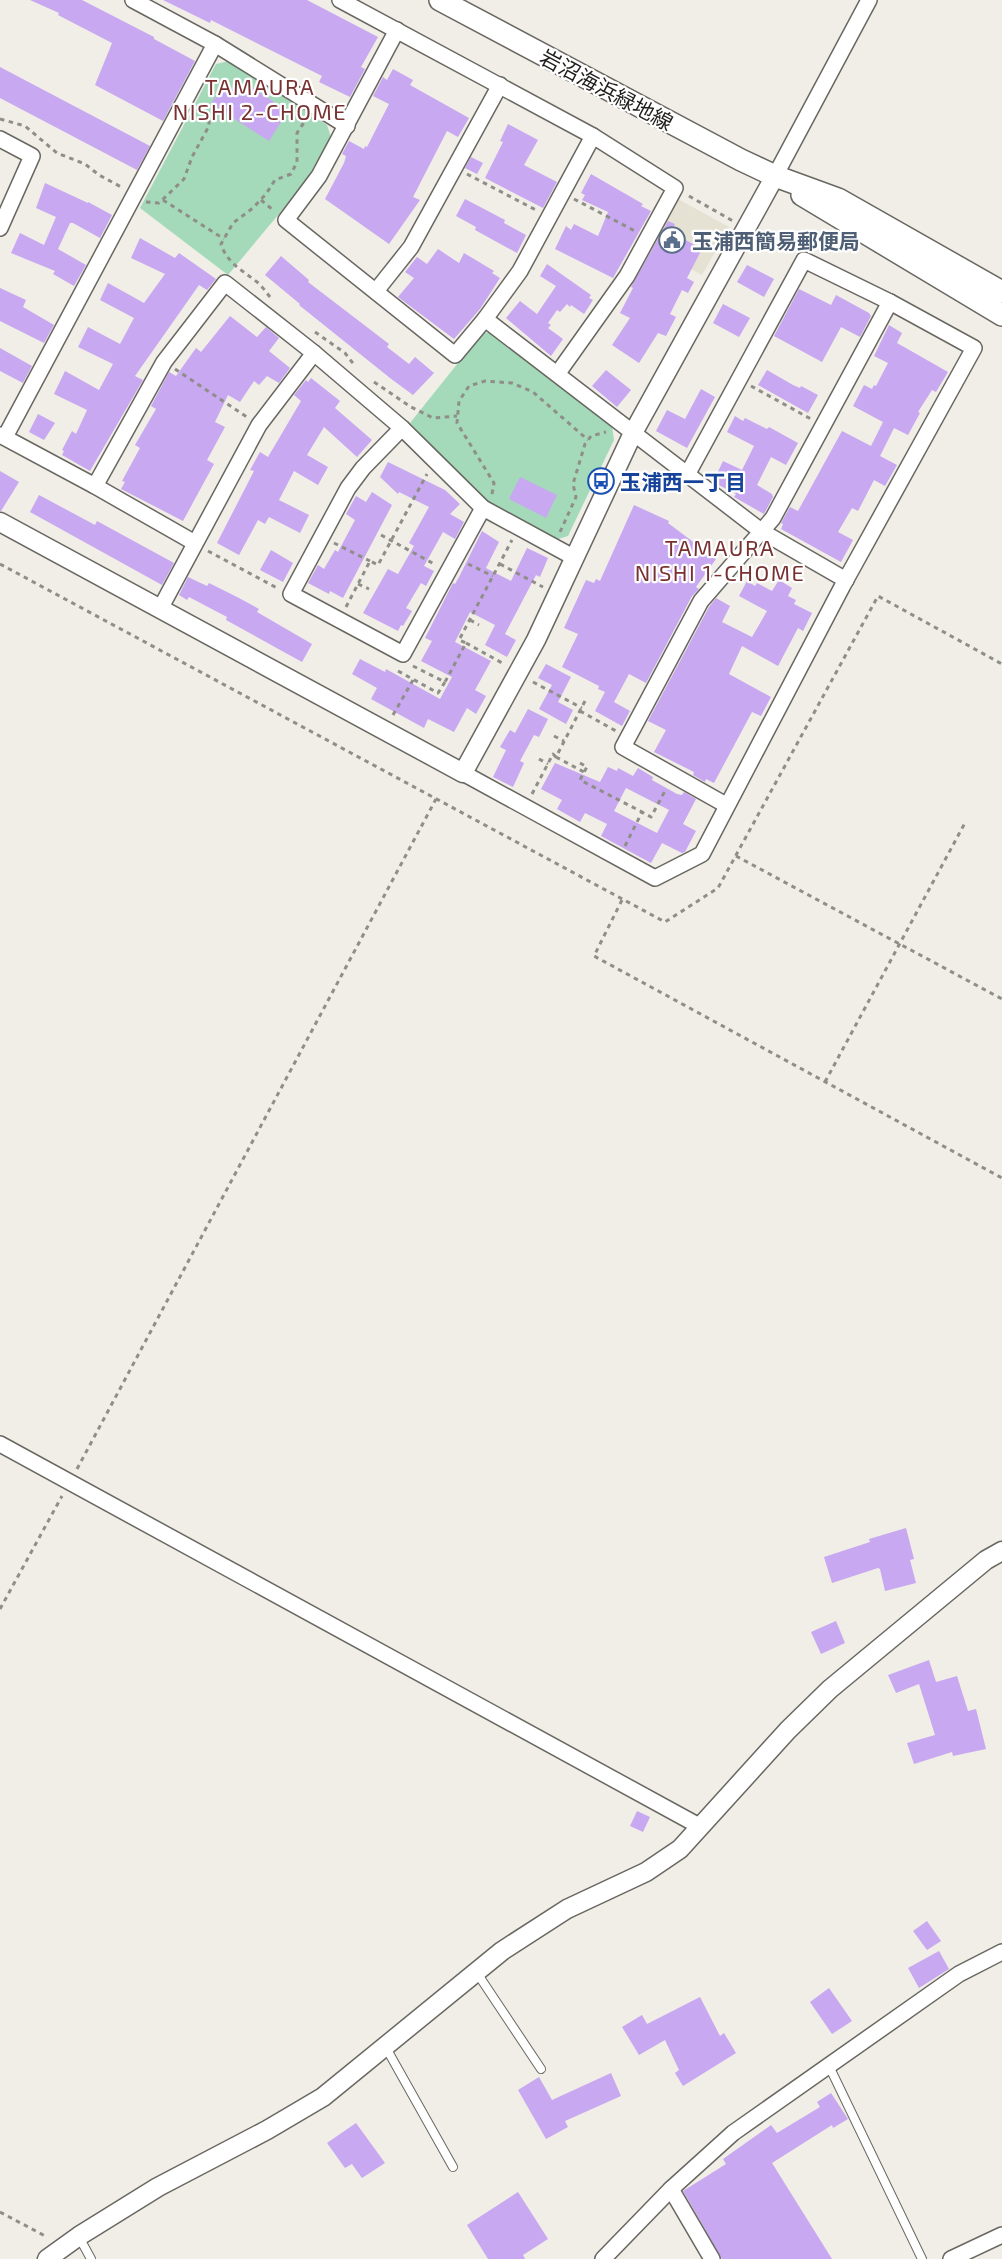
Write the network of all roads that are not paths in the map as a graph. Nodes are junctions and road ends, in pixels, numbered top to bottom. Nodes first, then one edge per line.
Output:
1 (133, 0) edge
2 (340, 0) edge
3 (440, 0) edge
4 (869, 0) edge
5 (397, 30) junction
6 (215, 44) junction
7 (500, 85) junction
8 (347, 126) junction
9 (593, 136) junction
10 (0, 139) edge
11 (775, 176) junction
12 (0, 228) edge
13 (375, 291) junction
14 (1002, 292) edge
15 (890, 302) junction
16 (1002, 315) edge
17 (485, 319) junction
18 (314, 353) junction
19 (558, 373) junction
20 (402, 428) junction
21 (633, 433) junction
22 (2, 436) edge
23 (687, 476) junction
24 (95, 486) junction
25 (484, 509) junction
26 (0, 522) edge
27 (761, 531) junction
28 (195, 543) junction
29 (575, 558) junction
30 (846, 580) junction
31 (160, 609) junction
32 (463, 773) junction
33 (726, 805) junction
34 (0, 1444) edge
35 (1002, 1551) edge
36 (701, 1827) junction
37 (1002, 1952) edge
38 (476, 1972) junction
39 (385, 2046) junction
40 (828, 2064) junction
41 (542, 2069) dead end
42 (453, 2167) dead end
43 (671, 2189) junction
44 (1002, 2235) edge
45 (72, 2241) junction
46 (47, 2259) edge
47 (91, 2259) edge
48 (603, 2259) edge
49 (712, 2259) edge
50 (922, 2259) edge
51 (951, 2259) edge

1 - 6 street
2 - 5 street
3 - 11 main road, 岩沼海浜緑地線
4 - 11 street
5 - 7 street
5 - 8 street
6 - 8 street
6 - 22 street
7 - 9 street
7 - 13 street
8 - 13 street
9 - 17 street
9 - 19 street
10 - 12 street
11 - 14 main road, 岩沼海浜緑地線
11 - 16 main road, 岩沼海浜緑地線
11 - 21 street
13 - 17 street
15 - 23 street
15 - 27 street
15 - 30 street
17 - 19 street
18 - 20 street
18 - 24 street
18 - 28 street
19 - 21 street
20 - 25 street
20 - 25 street
21 - 23 street
21 - 29 street
22 - 24 street
23 - 27 street
24 - 28 street
25 - 29 street
26 - 31 street
27 - 30 street
27 - 33 street
28 - 31 street
29 - 32 street
30 - 33 street
31 - 32 street
32 - 33 street
34 - 36 street
35 - 36 street
36 - 38 street
37 - 40 street
38 - 39 street
38 - 41 lane
39 - 42 lane
39 - 45 street
40 - 43 street
40 - 50 lane
43 - 48 street
43 - 49 street
44 - 51 street
45 - 46 street
45 - 47 lane

